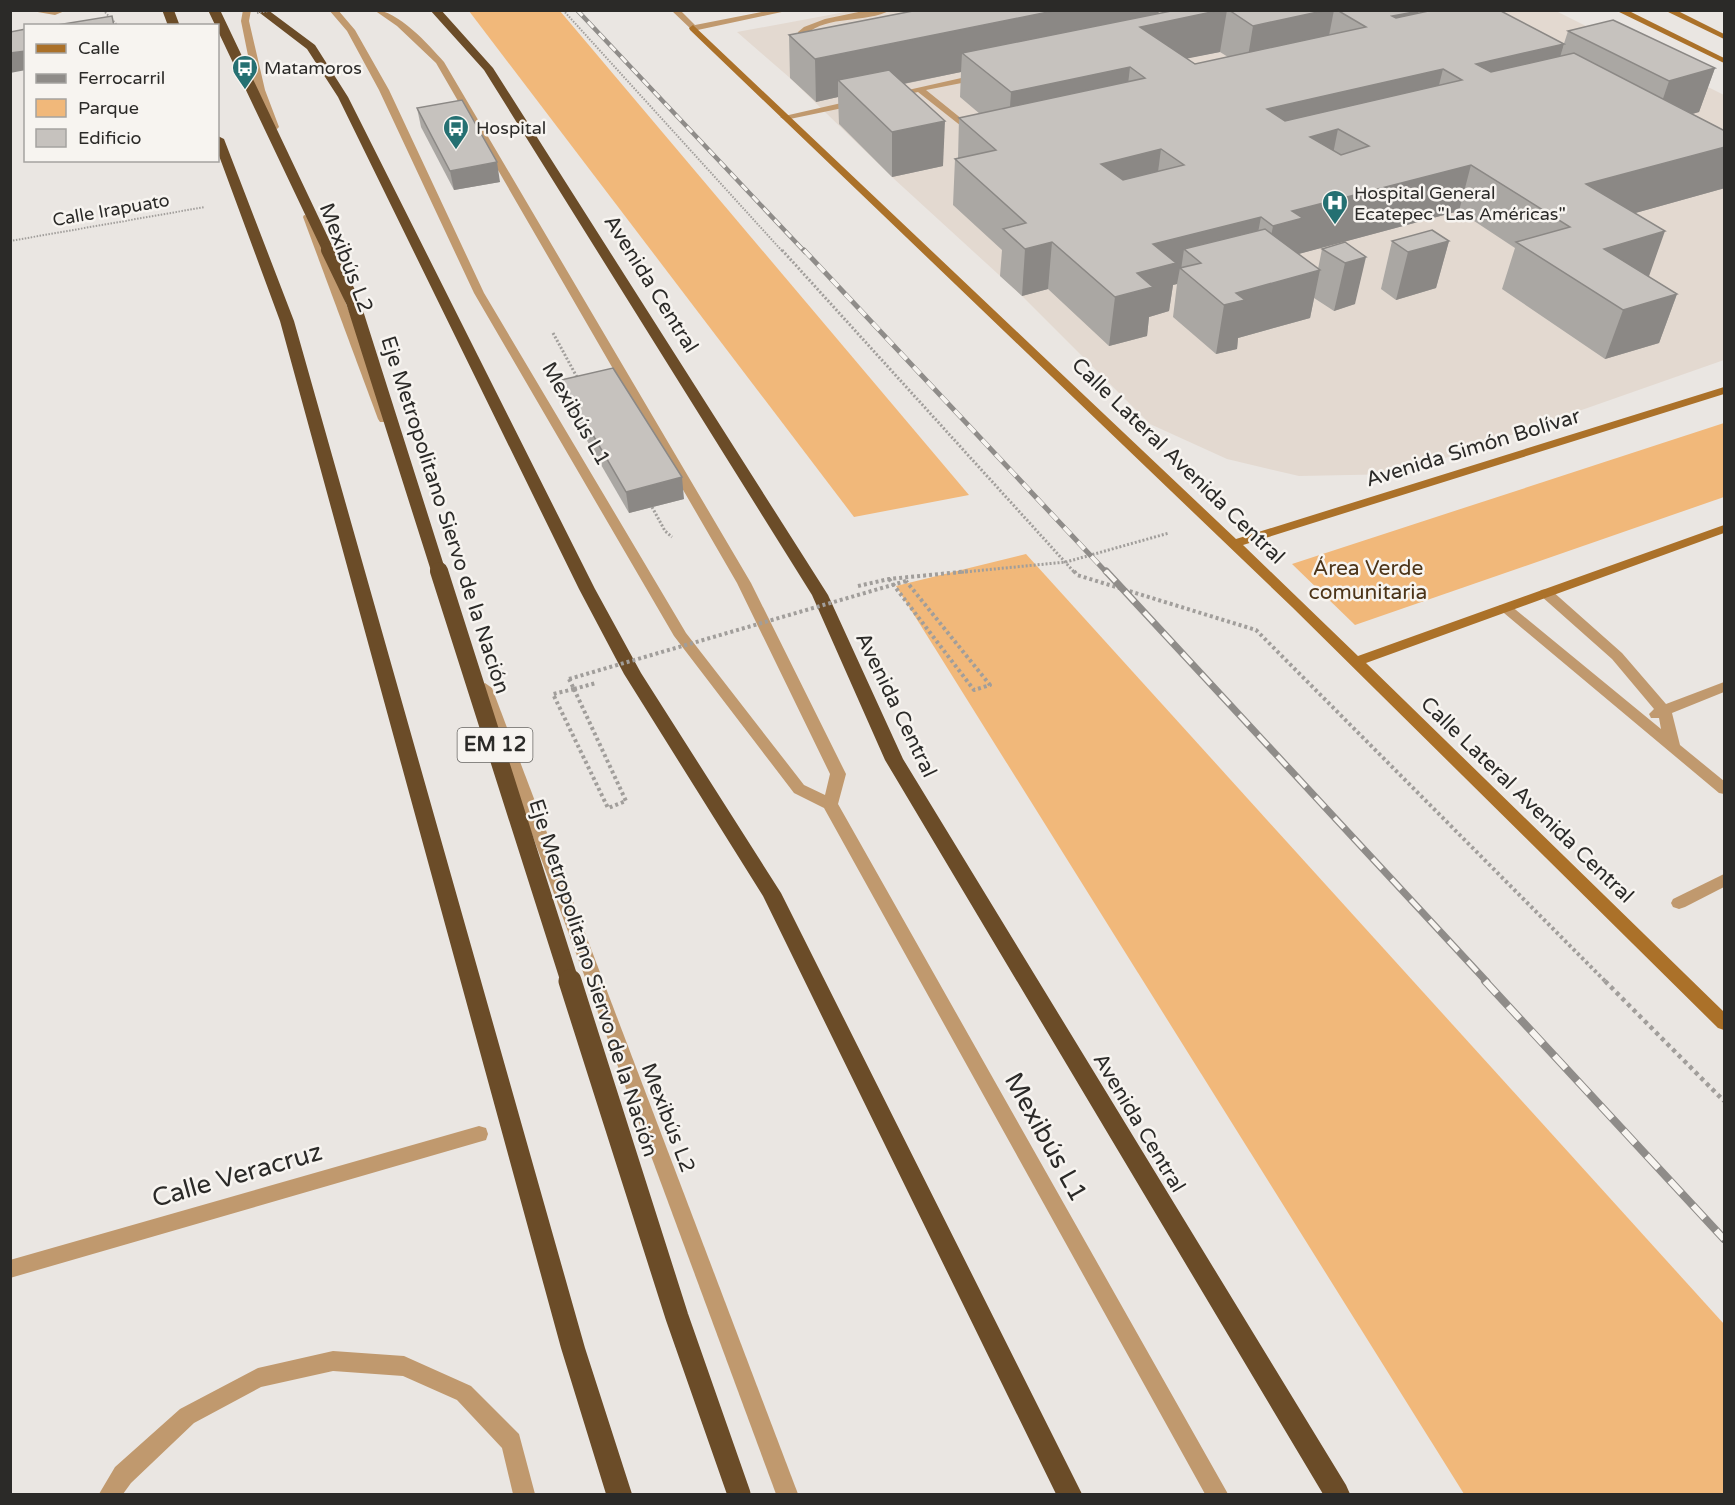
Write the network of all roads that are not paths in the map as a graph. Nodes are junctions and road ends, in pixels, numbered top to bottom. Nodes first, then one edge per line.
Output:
1 (30, 10) edge
2 (63, 10) edge
3 (214, 10) edge
4 (247, 10) edge
5 (261, 10) edge
6 (333, 10) edge
7 (378, 10) edge
8 (435, 10) edge
9 (675, 10) edge
10 (787, 10) edge
11 (887, 10) edge
12 (1619, 10) edge
13 (1668, 10) edge
14 (693, 28) junction
15 (1725, 37) edge
16 (820, 48) edge
17 (1725, 61) edge
18 (987, 75) edge
19 (919, 89) junction
20 (786, 117) junction
21 (982, 140) edge
22 (219, 143) edge
23 (1725, 390) edge
24 (1725, 529) edge
25 (1233, 544) junction
26 (1546, 593) junction
27 (1505, 608) junction
28 (1356, 662) junction
29 (1725, 687) edge
30 (1664, 711) junction
31 (1642, 719) junction
32 (1674, 745) junction
33 (1725, 789) edge
34 (830, 804) junction
35 (1725, 880) edge
36 (1679, 903) dead end
37 (1725, 1023) edge
38 (479, 1134) dead end
39 (10, 1269) edge
40 (110, 1494) edge
41 (524, 1494) edge
42 (619, 1494) edge
43 (739, 1494) edge
44 (788, 1494) edge
45 (1069, 1494) edge
46 (1217, 1494) edge
47 (1337, 1494) edge

1 - 2 street
3 - 43 highway, Eje Metropolitano Siervo de la Nación / EM 12, bridge
4 - 44 street, Mexibús L2
5 - 45 highway
6 - 34 street, Mexibús L1
7 - 34 street
8 - 47 highway, Avenida Central
9 - 14 street, Calle Lateral Avenida Central
10 - 14 street
11 - 16 street
12 - 17 street
13 - 15 street
14 - 20 street, Calle Lateral Avenida Central
18 - 19 street
19 - 20 street
19 - 21 street
20 - 25 street, Calle Lateral Avenida Central
22 - 42 highway
23 - 25 street, Avenida Simón Bolívar
24 - 26 street
25 - 28 street, Calle Lateral Avenida Central
26 - 27 street
26 - 30 street
27 - 28 street
27 - 31 street
28 - 37 street, Calle Lateral Avenida Central
29 - 30 street
30 - 31 street
30 - 32 street
31 - 32 street
32 - 33 street
34 - 46 street, Mexibús L1
35 - 36 street
38 - 39 street, Calle Veracruz
40 - 41 street

